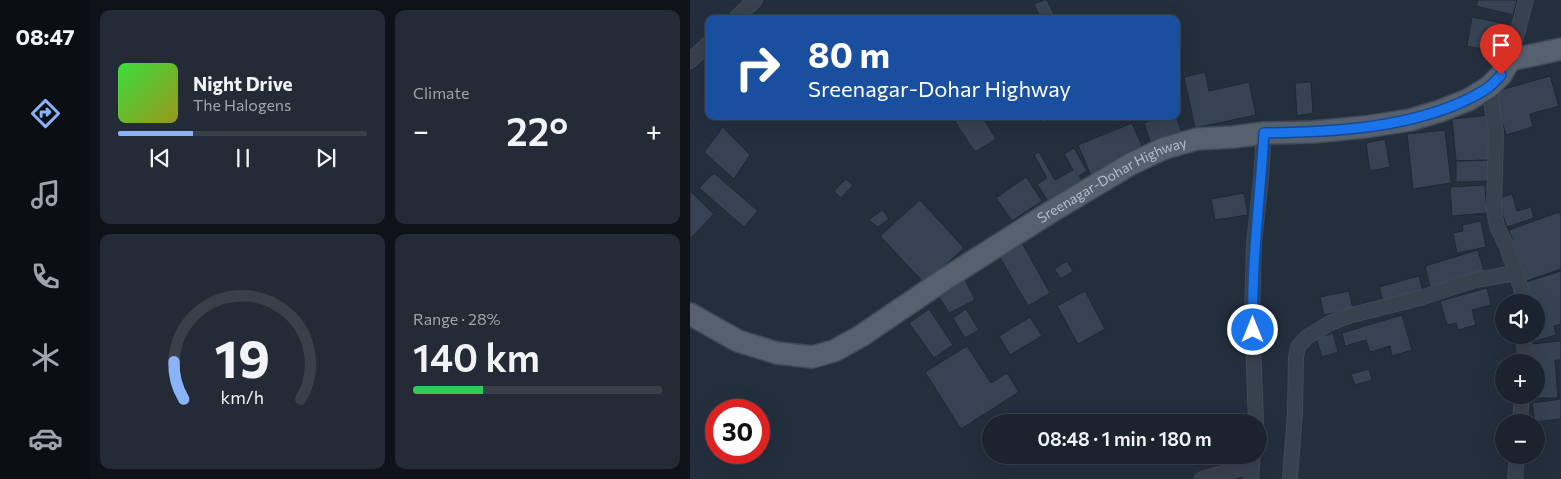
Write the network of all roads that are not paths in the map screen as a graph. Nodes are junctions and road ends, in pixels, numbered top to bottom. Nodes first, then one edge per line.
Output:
1 (755, 0) edge
2 (1526, 0) edge
3 (739, 15) edge
4 (705, 47) edge
5 (1561, 49) edge
6 (1510, 60) junction
7 (690, 61) edge
8 (1490, 87) junction
9 (1264, 133) junction
10 (1516, 274) junction
11 (1522, 294) edge
12 (690, 314) edge
13 (1256, 414) edge
14 (1516, 464) edge
15 (1252, 466) edge
16 (1202, 479) edge
17 (1290, 479) edge
18 (1515, 479) edge

1 - 3 street
2 - 6 street
4 - 7 street
5 - 6 main road
6 - 8 main road, Sreenagar-Dohar Highway
8 - 9 main road, Sreenagar-Dohar Highway
8 - 10 street
9 - 12 main road, Sreenagar-Dohar Highway
9 - 13 street
10 - 11 street
10 - 17 street
14 - 18 street
15 - 16 street

